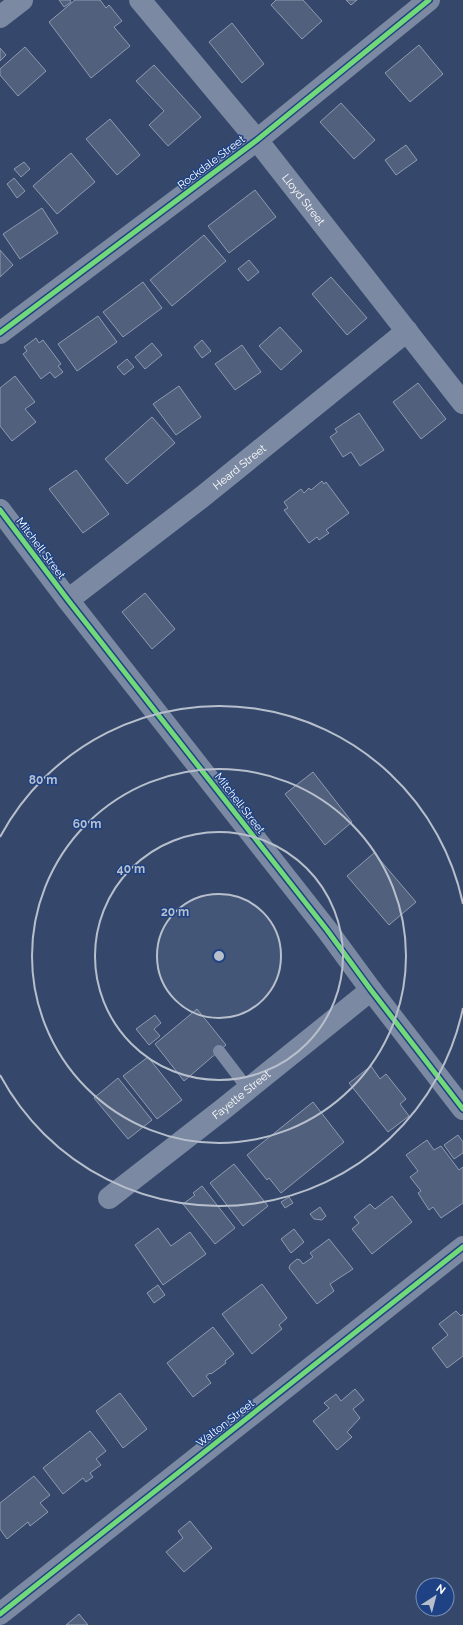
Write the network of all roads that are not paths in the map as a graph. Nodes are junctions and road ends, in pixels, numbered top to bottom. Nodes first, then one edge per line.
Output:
1 (22, 0) edge
2 (140, 0) edge
3 (429, 0) edge
4 (0, 17) edge
5 (257, 140) junction
6 (407, 331) junction
7 (0, 333) edge
8 (463, 403) edge
9 (0, 510) edge
10 (68, 600) junction
11 (371, 990) junction
12 (219, 1051) dead end
13 (248, 1089) junction
14 (463, 1109) edge
15 (109, 1198) dead end
16 (463, 1247) edge
17 (0, 1614) edge

1 - 4 street
2 - 5 street, Lloyd Street
3 - 5 street, Rockdale Street
5 - 6 street, Lloyd Street
5 - 7 street, Rockdale Street
6 - 8 street, Lloyd Street
6 - 10 street, Heard Street
9 - 10 street, Mitchell Street
10 - 11 street, Mitchell Street
11 - 13 street, Fayette Street
11 - 14 street, Mitchell Street
12 - 13 lane
13 - 15 street, Fayette Street
16 - 17 street, Walton Street

